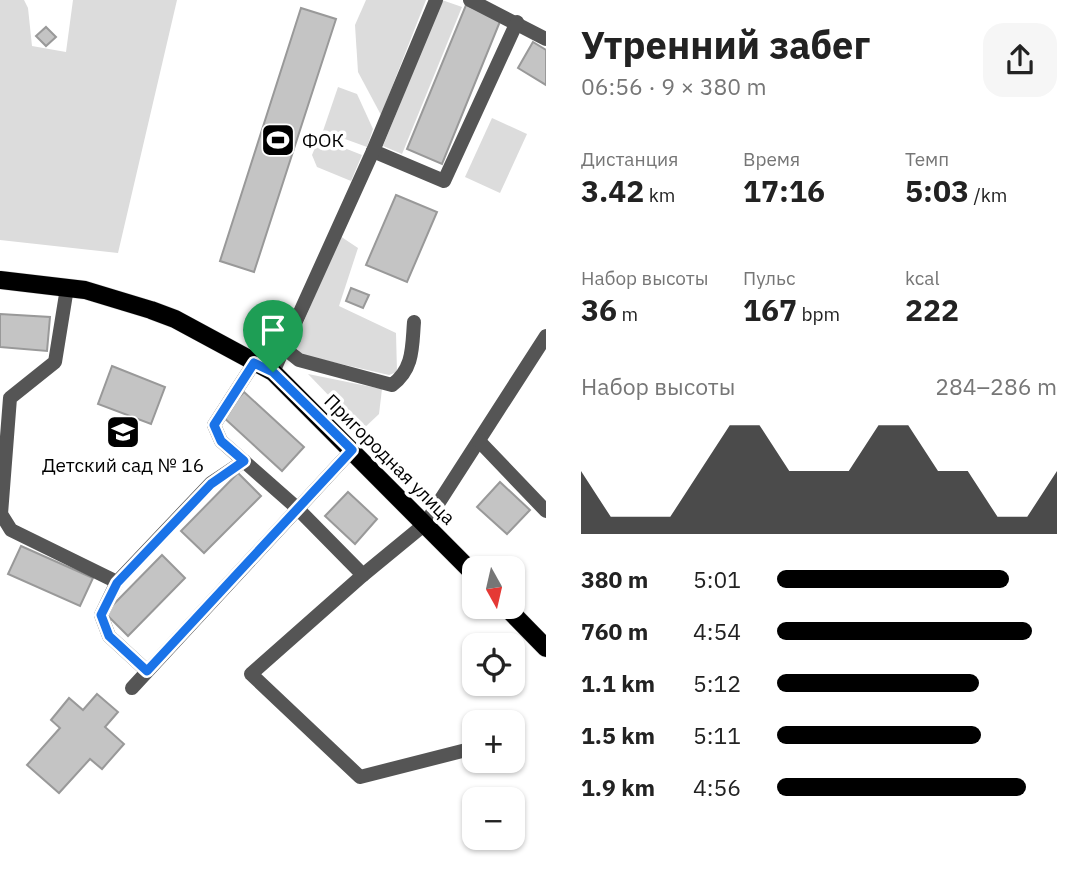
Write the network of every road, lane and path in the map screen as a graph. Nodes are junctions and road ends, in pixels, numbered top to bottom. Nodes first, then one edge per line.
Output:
1 (436, 0) edge
2 (470, 0) edge
3 (517, 22) junction
4 (546, 39) edge
5 (373, 151) junction
6 (0, 280) edge
7 (67, 288) junction
8 (414, 322) dead end
9 (546, 336) edge
10 (284, 348) junction
11 (254, 363) junction
12 (273, 372) junction
13 (479, 442) junction
14 (352, 450) junction
15 (244, 461) junction
16 (298, 508) junction
17 (546, 511) edge
18 (425, 524) junction
19 (462, 562) edge
20 (363, 575) junction
21 (117, 583) junction
22 (519, 620) edge
23 (546, 648) edge
24 (147, 671) junction
25 (132, 688) dead end
26 (462, 751) edge

1 - 5 street
2 - 3 street
3 - 4 street
3 - 5 street
5 - 10 street
6 - 7 main road, Пригородная улица
7 - 11 main road, Пригородная улица
7 - 21 street
8 - 10 street
9 - 13 street
10 - 12 street
11 - 12 main road, Пригородная улица
11 - 15 street
12 - 14 main road, Пригородная улица
13 - 17 street
13 - 18 street
14 - 16 street
14 - 18 main road, Пригородная улица
15 - 16 street
15 - 21 street
16 - 20 street
16 - 24 street
18 - 19 main road, Пригородная улица
18 - 20 street
20 - 26 street
21 - 24 street
22 - 23 main road
24 - 25 street

